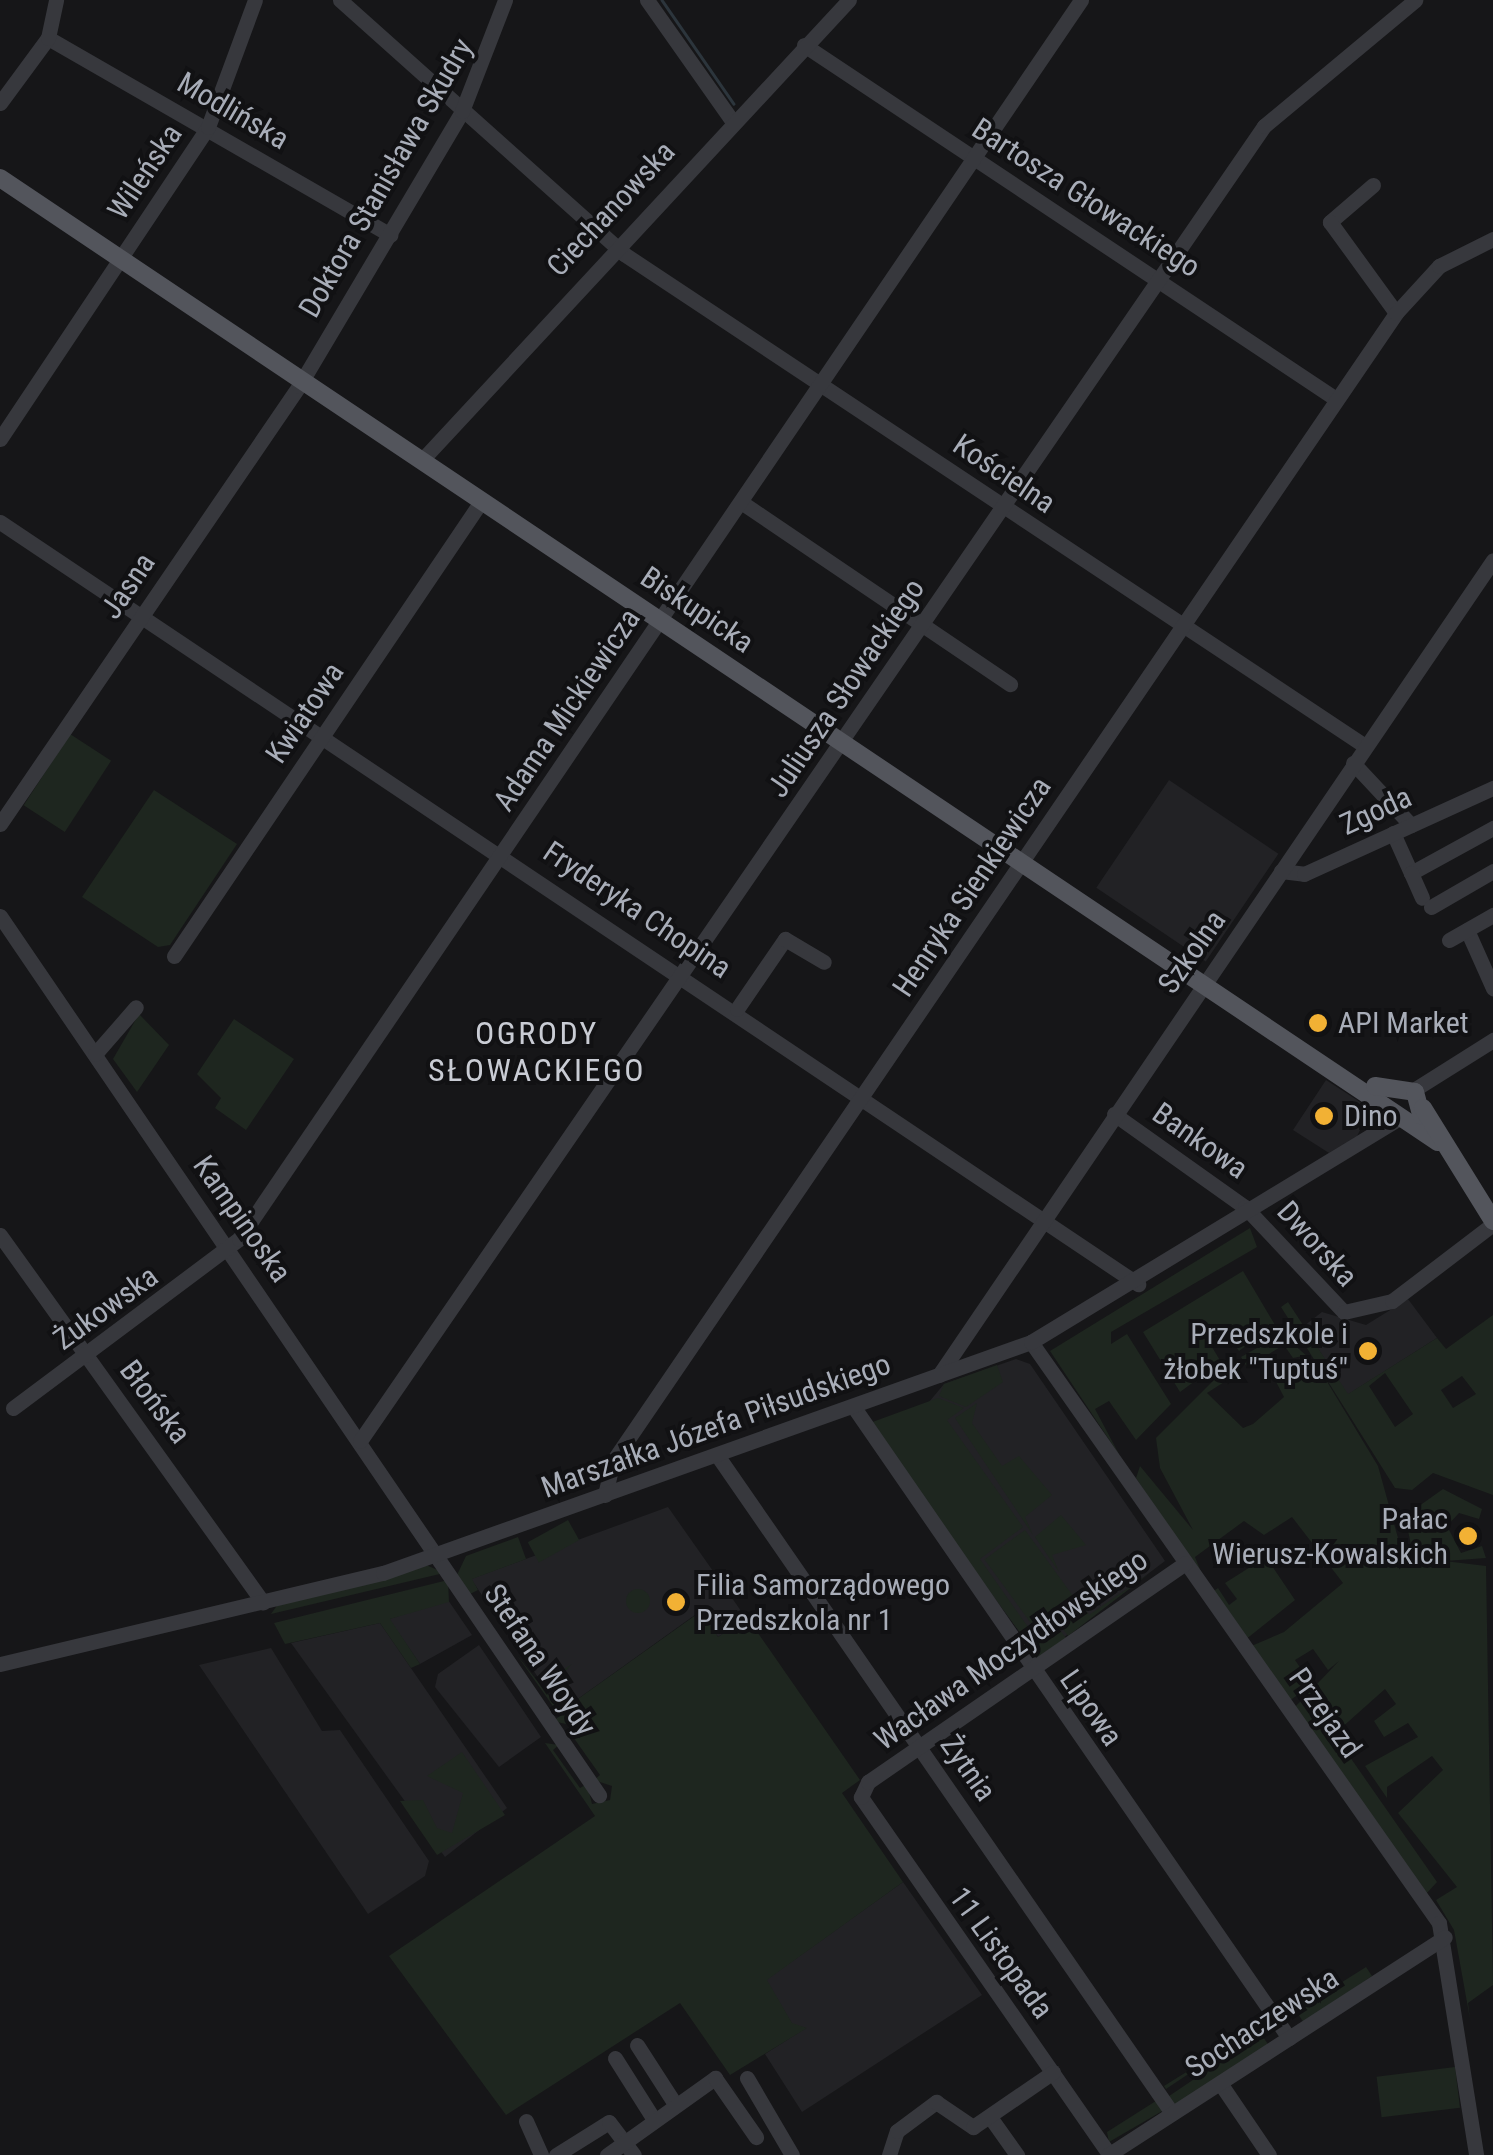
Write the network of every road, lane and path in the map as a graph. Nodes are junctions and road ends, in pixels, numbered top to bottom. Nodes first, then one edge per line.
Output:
1 (56, 0) edge
2 (255, 0) edge
3 (340, 0) edge
4 (505, 0) edge
5 (647, 0) edge
6 (848, 0) edge
7 (1080, 0) edge
8 (1415, 0) edge
9 (48, 38) junction
10 (804, 45) junction
11 (0, 103) edge
12 (462, 111) junction
13 (731, 120) junction
14 (208, 127) junction
15 (974, 158) junction
16 (0, 178) edge
17 (1372, 185) dead end
18 (390, 235) junction
19 (1493, 239) edge
20 (614, 246) junction
21 (120, 260) junction
22 (1159, 279) junction
23 (1396, 312) junction
24 (302, 379) junction
25 (820, 386) junction
26 (1336, 399) junction
27 (0, 438) edge
28 (421, 461) junction
29 (482, 500) junction
30 (742, 502) junction
31 (1004, 507) junction
32 (0, 522) edge
33 (1493, 560) edge
34 (142, 615) junction
35 (662, 619) junction
36 (922, 624) junction
37 (1183, 626) junction
38 (1010, 684) dead end
39 (324, 735) junction
40 (844, 741) junction
41 (1365, 746) junction
42 (1354, 763) junction
43 (1490, 794) edge
44 (0, 824) edge
45 (1411, 825) junction
46 (1493, 828) edge
47 (1394, 833) junction
48 (503, 853) junction
49 (1023, 862) junction
50 (1281, 871) junction
51 (1493, 871) edge
52 (1411, 873) junction
53 (1493, 915) edge
54 (0, 916) edge
55 (1467, 930) junction
56 (1449, 940) dead end
57 (174, 956) dead end
58 (824, 962) dead end
59 (684, 974) junction
60 (1206, 979) junction
61 (1493, 988) edge
62 (136, 1007) dead end
63 (737, 1009) junction
64 (1493, 1040) edge
65 (96, 1054) junction
66 (865, 1094) junction
67 (1409, 1106) junction
68 (1114, 1114) junction
69 (1252, 1214) junction
70 (1044, 1215) junction
71 (1493, 1223) edge
72 (0, 1236) edge
73 (230, 1250) junction
74 (1138, 1284) junction
75 (1032, 1342) junction
76 (87, 1357) junction
77 (939, 1375) junction
78 (853, 1406) junction
79 (13, 1408) dead end
80 (360, 1441) junction
81 (718, 1455) junction
82 (605, 1495) junction
83 (438, 1554) junction
84 (1185, 1563) junction
85 (263, 1602) junction
86 (0, 1664) edge
87 (1031, 1669) junction
88 (919, 1746) junction
89 (868, 1782) joint
90 (599, 1796) dead end
91 (1445, 1937) junction
92 (1289, 2038) junction
93 (636, 2045) dead end
94 (614, 2058) dead end
95 (1053, 2072) junction
96 (747, 2078) dead end
97 (1220, 2083) junction
98 (781, 2096) dead end
99 (674, 2104) junction
100 (766, 2106) junction
101 (1172, 2113) junction
102 (990, 2117) junction
103 (653, 2118) junction
104 (526, 2121) dead end
105 (756, 2137) dead end
106 (630, 2148) edge
107 (541, 2155) edge
108 (556, 2155) edge
109 (607, 2155) edge
110 (792, 2155) edge
111 (889, 2155) edge
112 (1017, 2155) edge
113 (1109, 2155) edge
114 (1269, 2155) edge
115 (1476, 2155) edge

1 - 9 street
2 - 14 street, Wileńska
3 - 12 street, Kościelna
4 - 12 street, Doktora Stanisława Skudry
5 - 13 street
6 - 10 street, Ciechanowska
7 - 15 street, Adama Mickiewicza
8 - 22 street, Juliusza Słowackiego
9 - 11 street
9 - 14 street, Modlińska
10 - 13 street, Ciechanowska
10 - 15 street, Bartosza Głowackiego
12 - 18 street, Doktora Stanisława Skudry
12 - 20 street, Kościelna
13 - 20 street, Ciechanowska
14 - 18 street, Modlińska
14 - 21 street, Wileńska
15 - 22 street, Bartosza Głowackiego
15 - 25 street, Adama Mickiewicza
16 - 21 main road, Biskupicka
17 - 23 street
18 - 24 street, Doktora Stanisława Skudry
19 - 23 street, Henryka Sienkiewicza
20 - 25 street, Kościelna
20 - 28 street, Ciechanowska
21 - 24 main road, Biskupicka
21 - 27 street, Wileńska
22 - 26 street, Bartosza Głowackiego
22 - 31 street, Juliusza Słowackiego
23 - 26 street, Henryka Sienkiewicza
24 - 28 main road, Biskupicka
24 - 34 street, Jasna
25 - 30 street, Adama Mickiewicza
25 - 31 street, Kościelna
26 - 37 street, Henryka Sienkiewicza
28 - 29 main road, Biskupicka
29 - 35 main road, Biskupicka
29 - 39 street, Kwiatowa
30 - 35 street, Adama Mickiewicza
30 - 36 street
31 - 36 street, Juliusza Słowackiego
31 - 37 street, Kościelna
32 - 34 street, Fryderyka Chopina
33 - 41 street, Szkolna
34 - 39 street, Fryderyka Chopina
34 - 44 street, Jasna
35 - 40 main road, Biskupicka
35 - 48 street, Adama Mickiewicza
36 - 38 street
36 - 40 street, Juliusza Słowackiego
37 - 41 street, Kościelna
37 - 49 street, Henryka Sienkiewicza
39 - 48 street, Fryderyka Chopina
39 - 57 street, Kwiatowa
40 - 49 main road, Biskupicka
40 - 59 street, Juliusza Słowackiego
41 - 42 street, Szkolna
42 - 45 street
42 - 50 street, Szkolna
43 - 45 street, Zgoda
45 - 47 street, Zgoda
46 - 52 street
47 - 50 street, Zgoda
47 - 52 street
48 - 59 street, Fryderyka Chopina
48 - 73 street, Adama Mickiewicza
49 - 60 main road, Biskupicka
49 - 66 street, Henryka Sienkiewicza
50 - 60 street, Szkolna
51 - 52 street
53 - 55 street
54 - 65 street, Kampinoska
55 - 56 street
55 - 61 street
58 - 63 street
59 - 63 street, Fryderyka Chopina
59 - 80 street, Juliusza Słowackiego
60 - 67 main road, Biskupicka
60 - 68 street, Szkolna
62 - 65 street
63 - 66 street, Fryderyka Chopina
64 - 67 street
65 - 73 street, Kampinoska
66 - 70 street, Fryderyka Chopina
66 - 82 street, Henryka Sienkiewicza
67 - 69 street, Marszałka Józefa Piłsudskiego
67 - 71 main road, Biskupicka
68 - 69 street, Bankowa
68 - 70 street, Szkolna
69 - 71 street, Dworska
69 - 74 street, Marszałka Józefa Piłsudskiego
70 - 74 street, Fryderyka Chopina
70 - 77 street, Szkolna
72 - 76 street, Błońska
73 - 76 street, Żukowska
73 - 80 street, Kampinoska
74 - 75 street, Marszałka Józefa Piłsudskiego
75 - 77 street, Marszałka Józefa Piłsudskiego
75 - 84 street, Przejazd
76 - 79 street, Żukowska
76 - 85 street, Błońska
77 - 78 street, Marszałka Józefa Piłsudskiego
78 - 81 street, Marszałka Józefa Piłsudskiego
78 - 87 street, Lipowa
80 - 83 street, Kampinoska
81 - 82 street, Marszałka Józefa Piłsudskiego
81 - 88 street, Żytnia
82 - 83 street, Marszałka Józefa Piłsudskiego
83 - 85 street, Marszałka Józefa Piłsudskiego
83 - 90 street, Stefana Woydy
84 - 87 street, Wacława Moczydłowskiego
84 - 91 street, Przejazd
85 - 86 street, Marszałka Józefa Piłsudskiego
87 - 88 street, Wacława Moczydłowskiego
87 - 92 street, Lipowa
88 - 89 street, Wacława Moczydłowskiego
88 - 101 street, Żytnia
89 - 95 street, 11 Listopada
91 - 92 street, Sochaczewska
91 - 115 street, Przejazd
92 - 97 street, Sochaczewska
93 - 99 street
94 - 103 street
95 - 102 street
95 - 113 street, 11 Listopada
96 - 100 street
97 - 101 street, Sochaczewska
97 - 114 street
98 - 100 street
99 - 103 street
99 - 105 street
100 - 110 street
101 - 113 street, Sochaczewska
102 - 111 street
102 - 112 street
103 - 106 street
104 - 107 street
106 - 108 street
106 - 109 street

